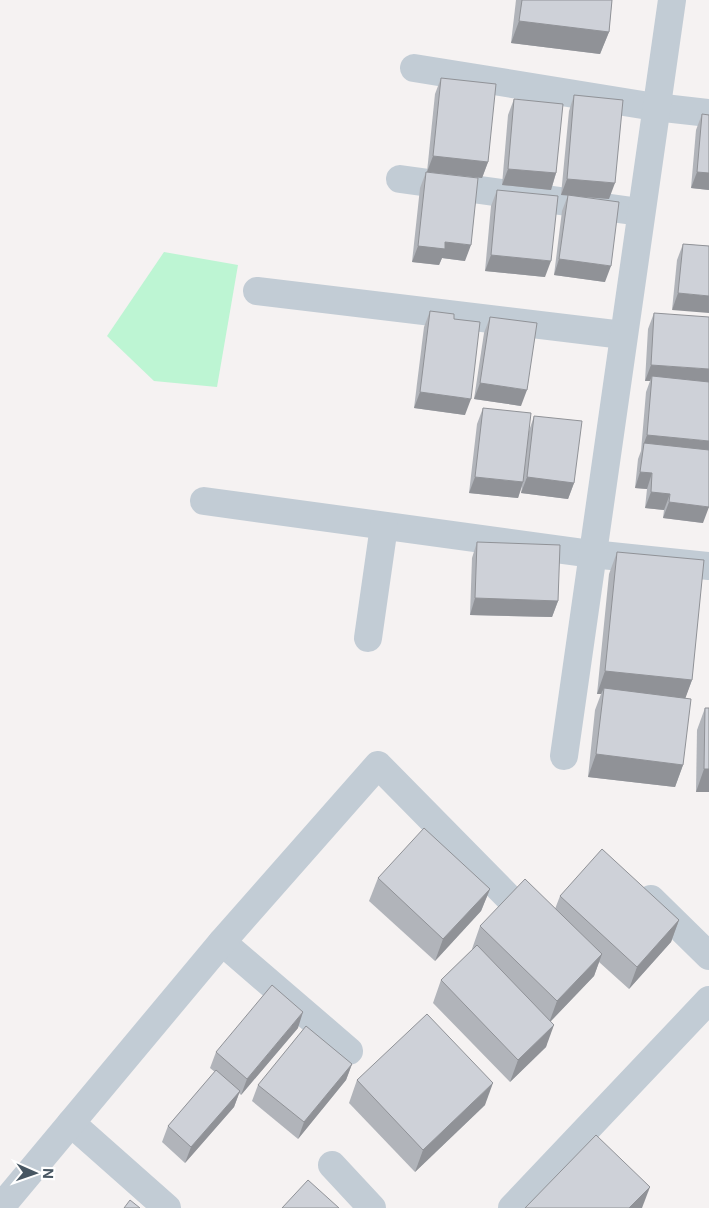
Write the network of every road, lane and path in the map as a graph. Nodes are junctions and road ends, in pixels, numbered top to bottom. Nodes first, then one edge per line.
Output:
1 (672, 0) edge
2 (414, 68) dead end
3 (655, 107) junction
4 (709, 113) edge
5 (400, 178) dead end
6 (640, 212) junction
7 (257, 291) dead end
8 (623, 335) junction
9 (204, 500) dead end
10 (384, 526) junction
11 (592, 554) junction
12 (709, 566) edge
13 (368, 638) dead end
14 (564, 756) dead end
15 (631, 881) edge
16 (508, 897) edge
17 (222, 942) junction
18 (709, 956) edge
19 (709, 1000) edge
20 (350, 1051) dead end
21 (71, 1123) junction
22 (332, 1165) dead end
23 (0, 1208) edge
24 (167, 1208) edge
25 (372, 1208) edge
26 (512, 1208) edge

1 - 3 street
2 - 3 street
3 - 4 street
3 - 6 street
5 - 6 street
6 - 8 street
7 - 8 street
8 - 11 street
9 - 10 street
10 - 11 street
10 - 13 street
11 - 12 street
11 - 14 street
15 - 18 street
16 - 17 street
17 - 20 street
17 - 21 street
19 - 26 street
21 - 23 street
21 - 24 street
22 - 25 street

